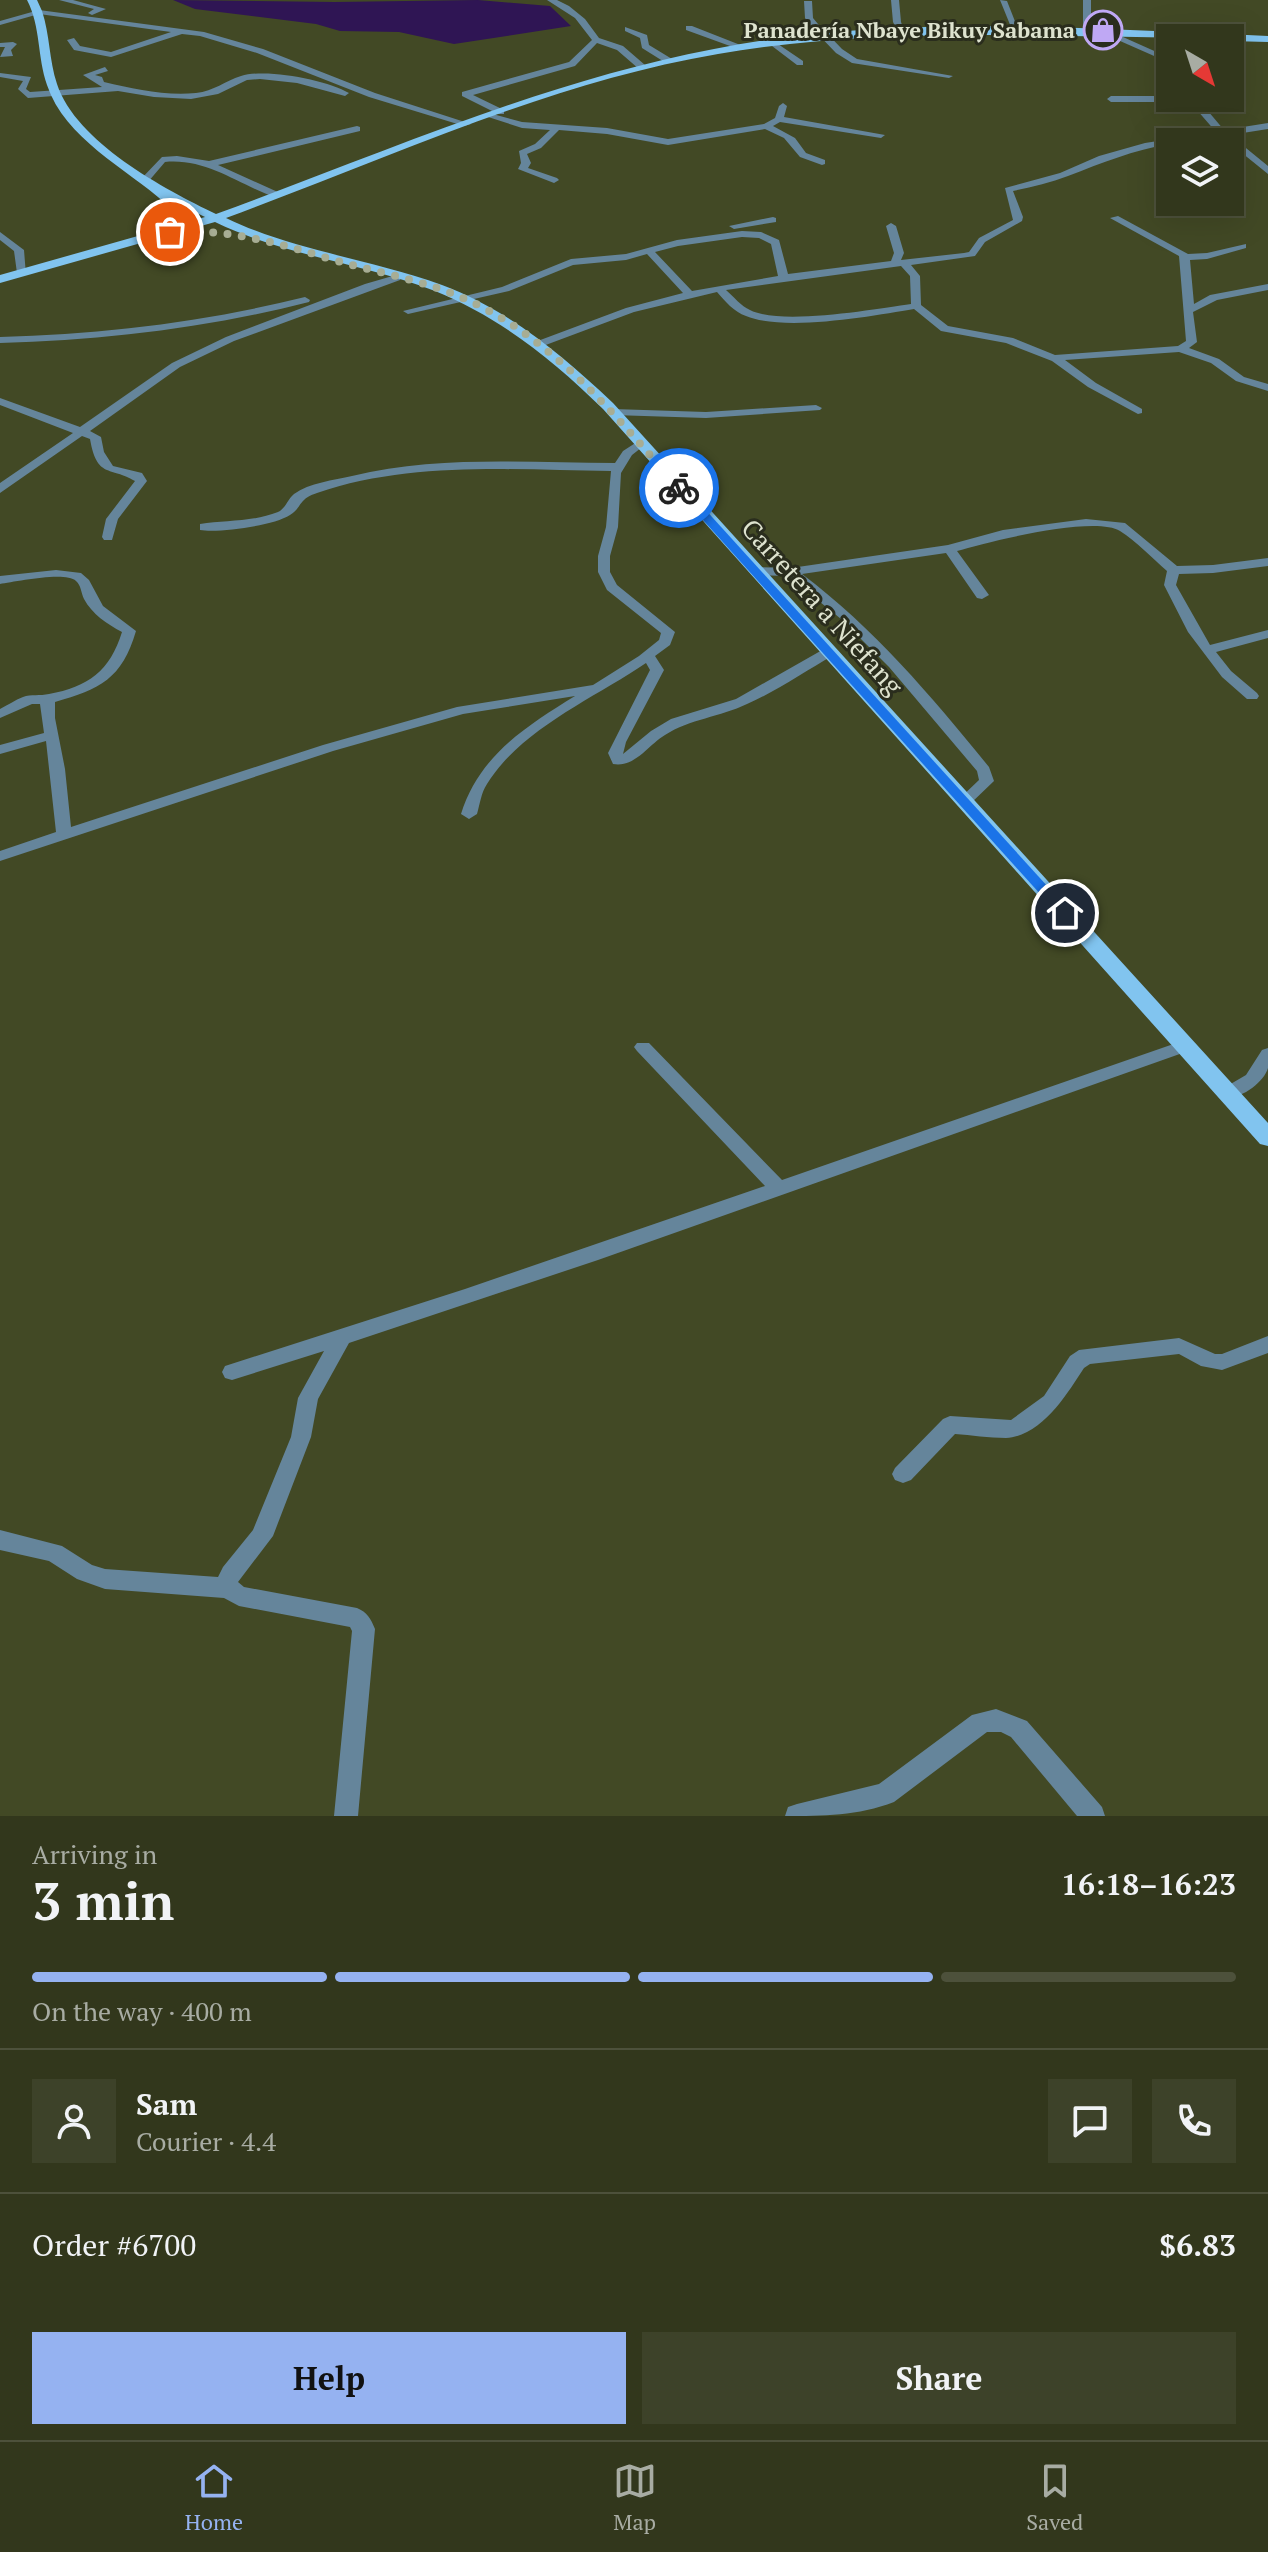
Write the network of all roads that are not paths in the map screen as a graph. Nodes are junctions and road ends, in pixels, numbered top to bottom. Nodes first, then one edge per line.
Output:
1 (32, 0) edge
2 (63, 0) edge
3 (551, 0) edge
4 (895, 0) edge
5 (1087, 0) edge
6 (808, 1) edge
7 (1003, 1) edge
8 (39, 12) junction
9 (84, 17) junction
10 (0, 23) edge
11 (689, 28) dead end
12 (628, 29) dead end
13 (185, 30) junction
14 (1017, 32) junction
15 (903, 34) junction
16 (1087, 34) junction
17 (1114, 35) junction
18 (830, 38) junction
19 (1268, 39) edge
20 (71, 40) dead end
21 (596, 40) junction
22 (775, 44) junction
23 (0, 45) edge
24 (744, 48) junction
25 (1156, 54) edge
26 (0, 55) edge
27 (669, 61) junction
28 (800, 63) dead end
29 (642, 67) junction
30 (105, 69) dead end
31 (0, 75) edge
32 (949, 76) dead end
33 (118, 88) junction
34 (56, 95) junction
35 (382, 98) junction
36 (1156, 98) edge
37 (1111, 99) dead end
38 (783, 106) dead end
39 (501, 112) junction
40 (1204, 112) edge
41 (489, 116) junction
42 (779, 119) junction
43 (467, 124) junction
44 (766, 126) junction
45 (1268, 126) edge
46 (1218, 128) edge
47 (357, 129) dead end
48 (556, 129) junction
49 (1244, 129) edge
50 (881, 135) dead end
51 (1156, 144) edge
52 (1244, 151) edge
53 (822, 162) dead end
54 (209, 164) junction
55 (1268, 171) edge
56 (145, 180) junction
57 (554, 180) dead end
58 (274, 196) junction
59 (169, 209) junction
60 (1115, 218) dead end
61 (219, 219) junction
62 (773, 220) dead end
63 (891, 226) dead end
64 (0, 235) edge
65 (246, 235) junction
66 (709, 237) junction
67 (1243, 246) dead end
68 (650, 252) junction
69 (1184, 257) junction
70 (900, 264) junction
71 (22, 273) junction
72 (396, 278) junction
73 (0, 279) edge
74 (784, 279) junction
75 (369, 286) junction
76 (1268, 287) edge
77 (720, 290) junction
78 (690, 295) junction
79 (464, 300) junction
80 (916, 306) junction
81 (408, 311) dead end
82 (1188, 311) junction
83 (0, 340) edge
84 (539, 344) junction
85 (1180, 349) junction
86 (1054, 358) junction
87 (1268, 388) edge
88 (0, 401) edge
89 (816, 408) dead end
90 (1138, 411) dead end
91 (613, 412) junction
92 (82, 431) junction
93 (640, 444) junction
94 (618, 467) junction
95 (0, 489) edge
96 (204, 527) dead end
97 (108, 537) dead end
98 (949, 549) junction
99 (1268, 562) edge
100 (1174, 570) junction
101 (755, 571) junction
102 (791, 572) junction
103 (0, 580) edge
104 (982, 595) dead end
105 (1268, 634) edge
106 (1209, 650) junction
107 (829, 652) junction
108 (648, 656) junction
109 (594, 689) junction
110 (1252, 696) dead end
111 (48, 699) junction
112 (0, 714) edge
113 (51, 735) junction
114 (0, 750) edge
115 (964, 802) junction
116 (469, 814) dead end
117 (64, 835) junction
118 (7, 854) edge
119 (0, 867) edge
120 (1185, 1046) junction
121 (643, 1047) dead end
122 (1268, 1054) edge
123 (1228, 1093) junction
124 (1268, 1138) edge
125 (778, 1188) junction
126 (342, 1338) junction
127 (1268, 1344) edge
128 (232, 1372) dead end
129 (903, 1474) dead end
130 (0, 1540) edge
131 (229, 1588) junction
132 (346, 1816) edge
133 (797, 1816) edge
134 (1093, 1816) edge

1 - 8 main road
2 - 9 street
3 - 21 street
4 - 15 street
5 - 16 street
6 - 18 street
7 - 14 street
8 - 9 street
8 - 10 street
8 - 34 main road
9 - 13 street
11 - 24 street
12 - 27 street
13 - 20 street
13 - 35 street
14 - 15 main road
14 - 16 main road
15 - 18 main road
16 - 17 main road
17 - 19 main road
17 - 25 street
18 - 22 main road
18 - 32 street
21 - 29 street
21 - 39 street
22 - 24 main road
22 - 28 street
23 - 26 street
24 - 27 main road
27 - 29 main road
29 - 39 main road
30 - 33 street
31 - 34 street
33 - 34 street
33 - 35 street
34 - 56 main road
35 - 43 street
36 - 37 street
38 - 42 street
39 - 41 main road
40 - 46 street
41 - 43 main road
41 - 48 street
42 - 44 street
42 - 50 street
43 - 58 main road
44 - 48 street
44 - 53 street
45 - 49 street
47 - 54 street
48 - 57 street
51 - 70 street
52 - 55 street
54 - 56 street
54 - 58 street
56 - 59 main road
58 - 59 main road
58 - 61 main road
59 - 61 main road
59 - 61 main road
59 - 65 main road
59 - 71 main road
60 - 69 street
61 - 65 main road
61 - 65 main road
62 - 66 street
63 - 70 street
64 - 71 street
65 - 72 main road, Carretera a Niefang
66 - 68 street
66 - 74 street
67 - 69 street
68 - 78 street
68 - 79 street
69 - 82 street
70 - 74 street
70 - 80 street
71 - 73 main road
72 - 75 street
72 - 79 main road, Carretera a Niefang
74 - 77 street
75 - 83 street
75 - 92 street
76 - 82 street
77 - 78 street
77 - 80 street
78 - 84 street
79 - 81 street
79 - 84 main road, Carretera a Niefang
80 - 86 street
82 - 85 street
84 - 91 main road, Carretera a Niefang
85 - 86 street
85 - 87 street
86 - 90 street
88 - 92 street
89 - 91 street
91 - 93 main road, Carretera a Niefang
92 - 95 street
92 - 97 street
93 - 94 street
93 - 101 main road, Carretera a Niefang
94 - 96 street
94 - 108 street
98 - 100 street
98 - 102 street
98 - 104 street
99 - 100 street
100 - 106 street
101 - 102 street
101 - 107 main road, Carretera a Niefang
102 - 115 street
103 - 111 street
105 - 106 street
106 - 110 street
107 - 108 street
107 - 115 main road, Carretera a Niefang
108 - 109 street
109 - 116 street
109 - 117 street
111 - 112 street
111 - 113 street
113 - 114 street
113 - 117 street
115 - 120 main road, Carretera a Niefang
117 - 118 street
118 - 119 street
120 - 123 main road, Carretera a Niefang
120 - 125 street
121 - 125 street
122 - 123 street
123 - 124 main road, Carretera a Niefang
125 - 126 street
126 - 128 street
126 - 131 street
127 - 129 street
130 - 131 street
131 - 132 street
133 - 134 street

